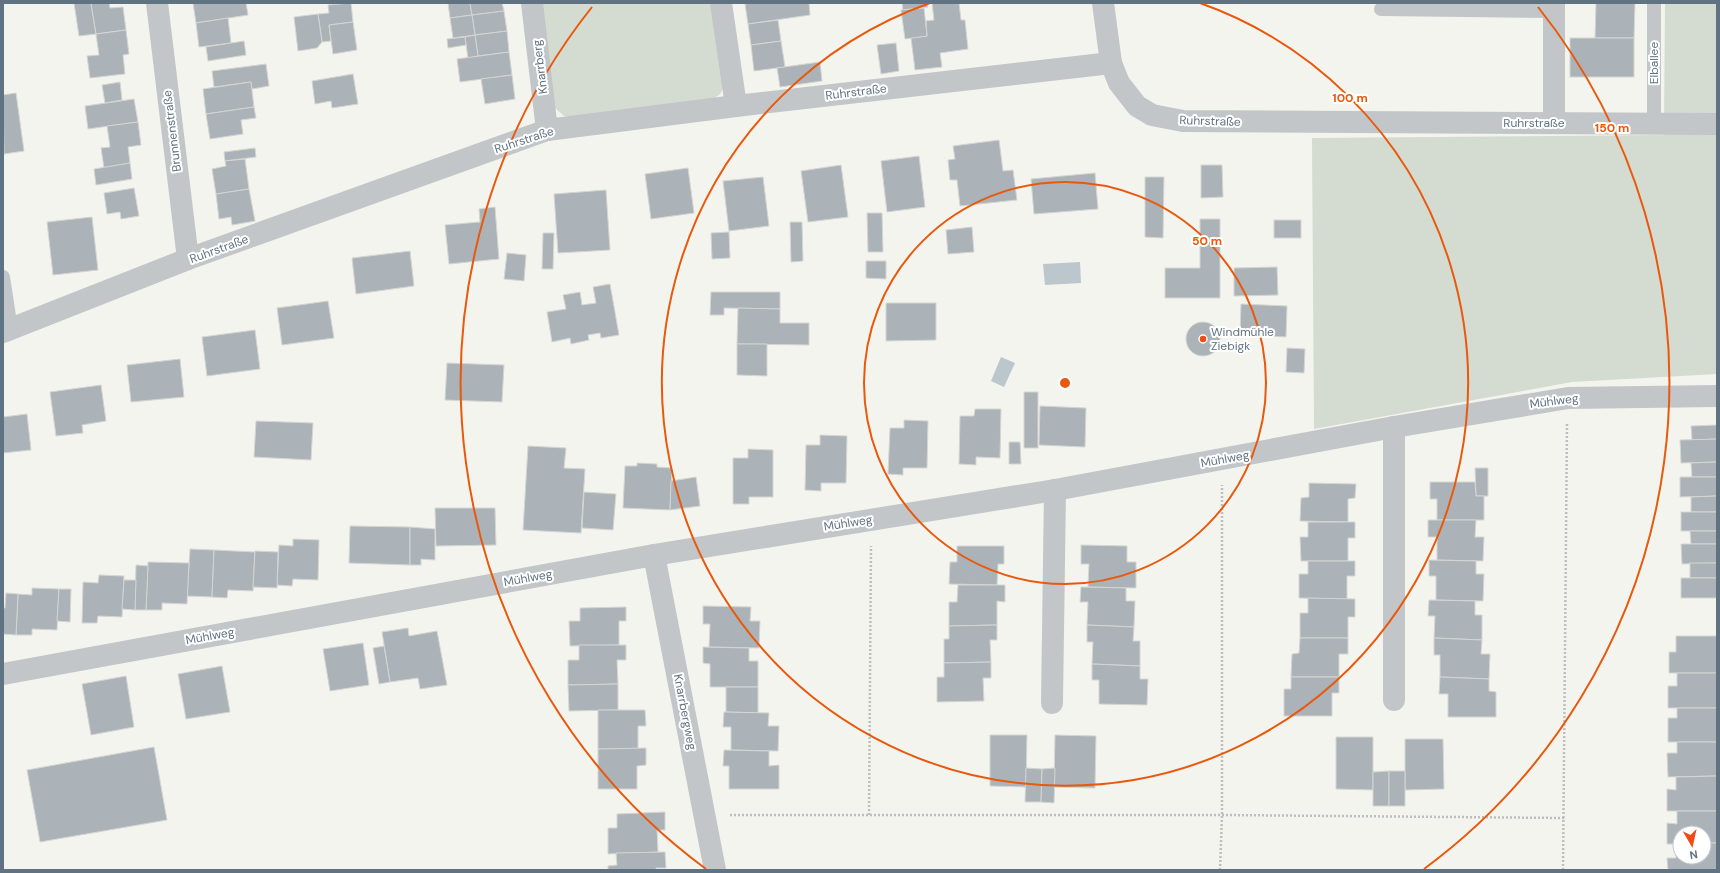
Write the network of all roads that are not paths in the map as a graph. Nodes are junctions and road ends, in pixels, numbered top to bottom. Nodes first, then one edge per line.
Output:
1 (157, 3) edge
2 (532, 3) edge
3 (721, 3) edge
4 (1103, 3) edge
5 (1654, 3) edge
6 (1554, 7) edge
7 (1382, 9) dead end
8 (1111, 62) junction
9 (736, 106) junction
10 (1554, 123) junction
11 (1654, 124) junction
12 (1717, 124) edge
13 (547, 130) junction
14 (188, 260) junction
15 (3, 277) edge
16 (7, 331) edge
17 (1717, 396) edge
18 (1394, 427) junction
19 (1055, 490) junction
20 (654, 554) junction
21 (3, 674) edge
22 (1394, 700) dead end
23 (1052, 703) dead end
24 (715, 870) edge

1 - 14 street, Brunnenstraße
2 - 13 street, Knarrberg
3 - 9 street
4 - 8 street
5 - 11 lane, Elballee
6 - 7 lane
6 - 10 street
8 - 9 street, Ruhrstraße
8 - 10 street, Ruhrstraße
9 - 13 street, Ruhrstraße
10 - 11 street, Ruhrstraße
11 - 12 street, Ruhrstraße
13 - 14 street, Ruhrstraße
14 - 16 street, Ruhrstraße
15 - 16 lane
17 - 18 street, Mühlweg
18 - 19 street, Mühlweg
18 - 22 street
19 - 20 street, Mühlweg
19 - 23 street
20 - 21 street, Mühlweg
20 - 24 street, Knarrbergweg

